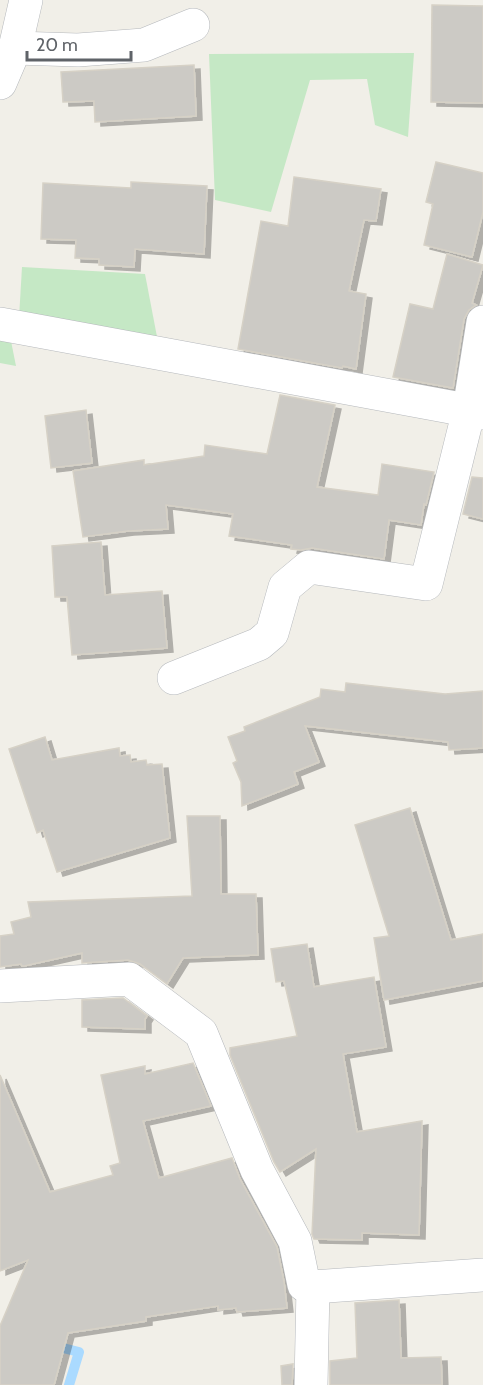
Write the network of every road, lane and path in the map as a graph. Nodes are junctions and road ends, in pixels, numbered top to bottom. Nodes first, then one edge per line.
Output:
1 (26, 0) edge
2 (193, 26) dead end
3 (15, 48) junction
4 (0, 83) edge
5 (483, 322) edge
6 (0, 324) edge
7 (476, 412) edge
8 (174, 678) dead end
9 (0, 986) edge
10 (483, 1275) edge
11 (313, 1287) junction
12 (310, 1385) edge

1 - 3 street
2 - 3 street
3 - 4 street
5 - 7 street
6 - 7 street
7 - 8 street
9 - 11 street
10 - 11 street
11 - 12 street

